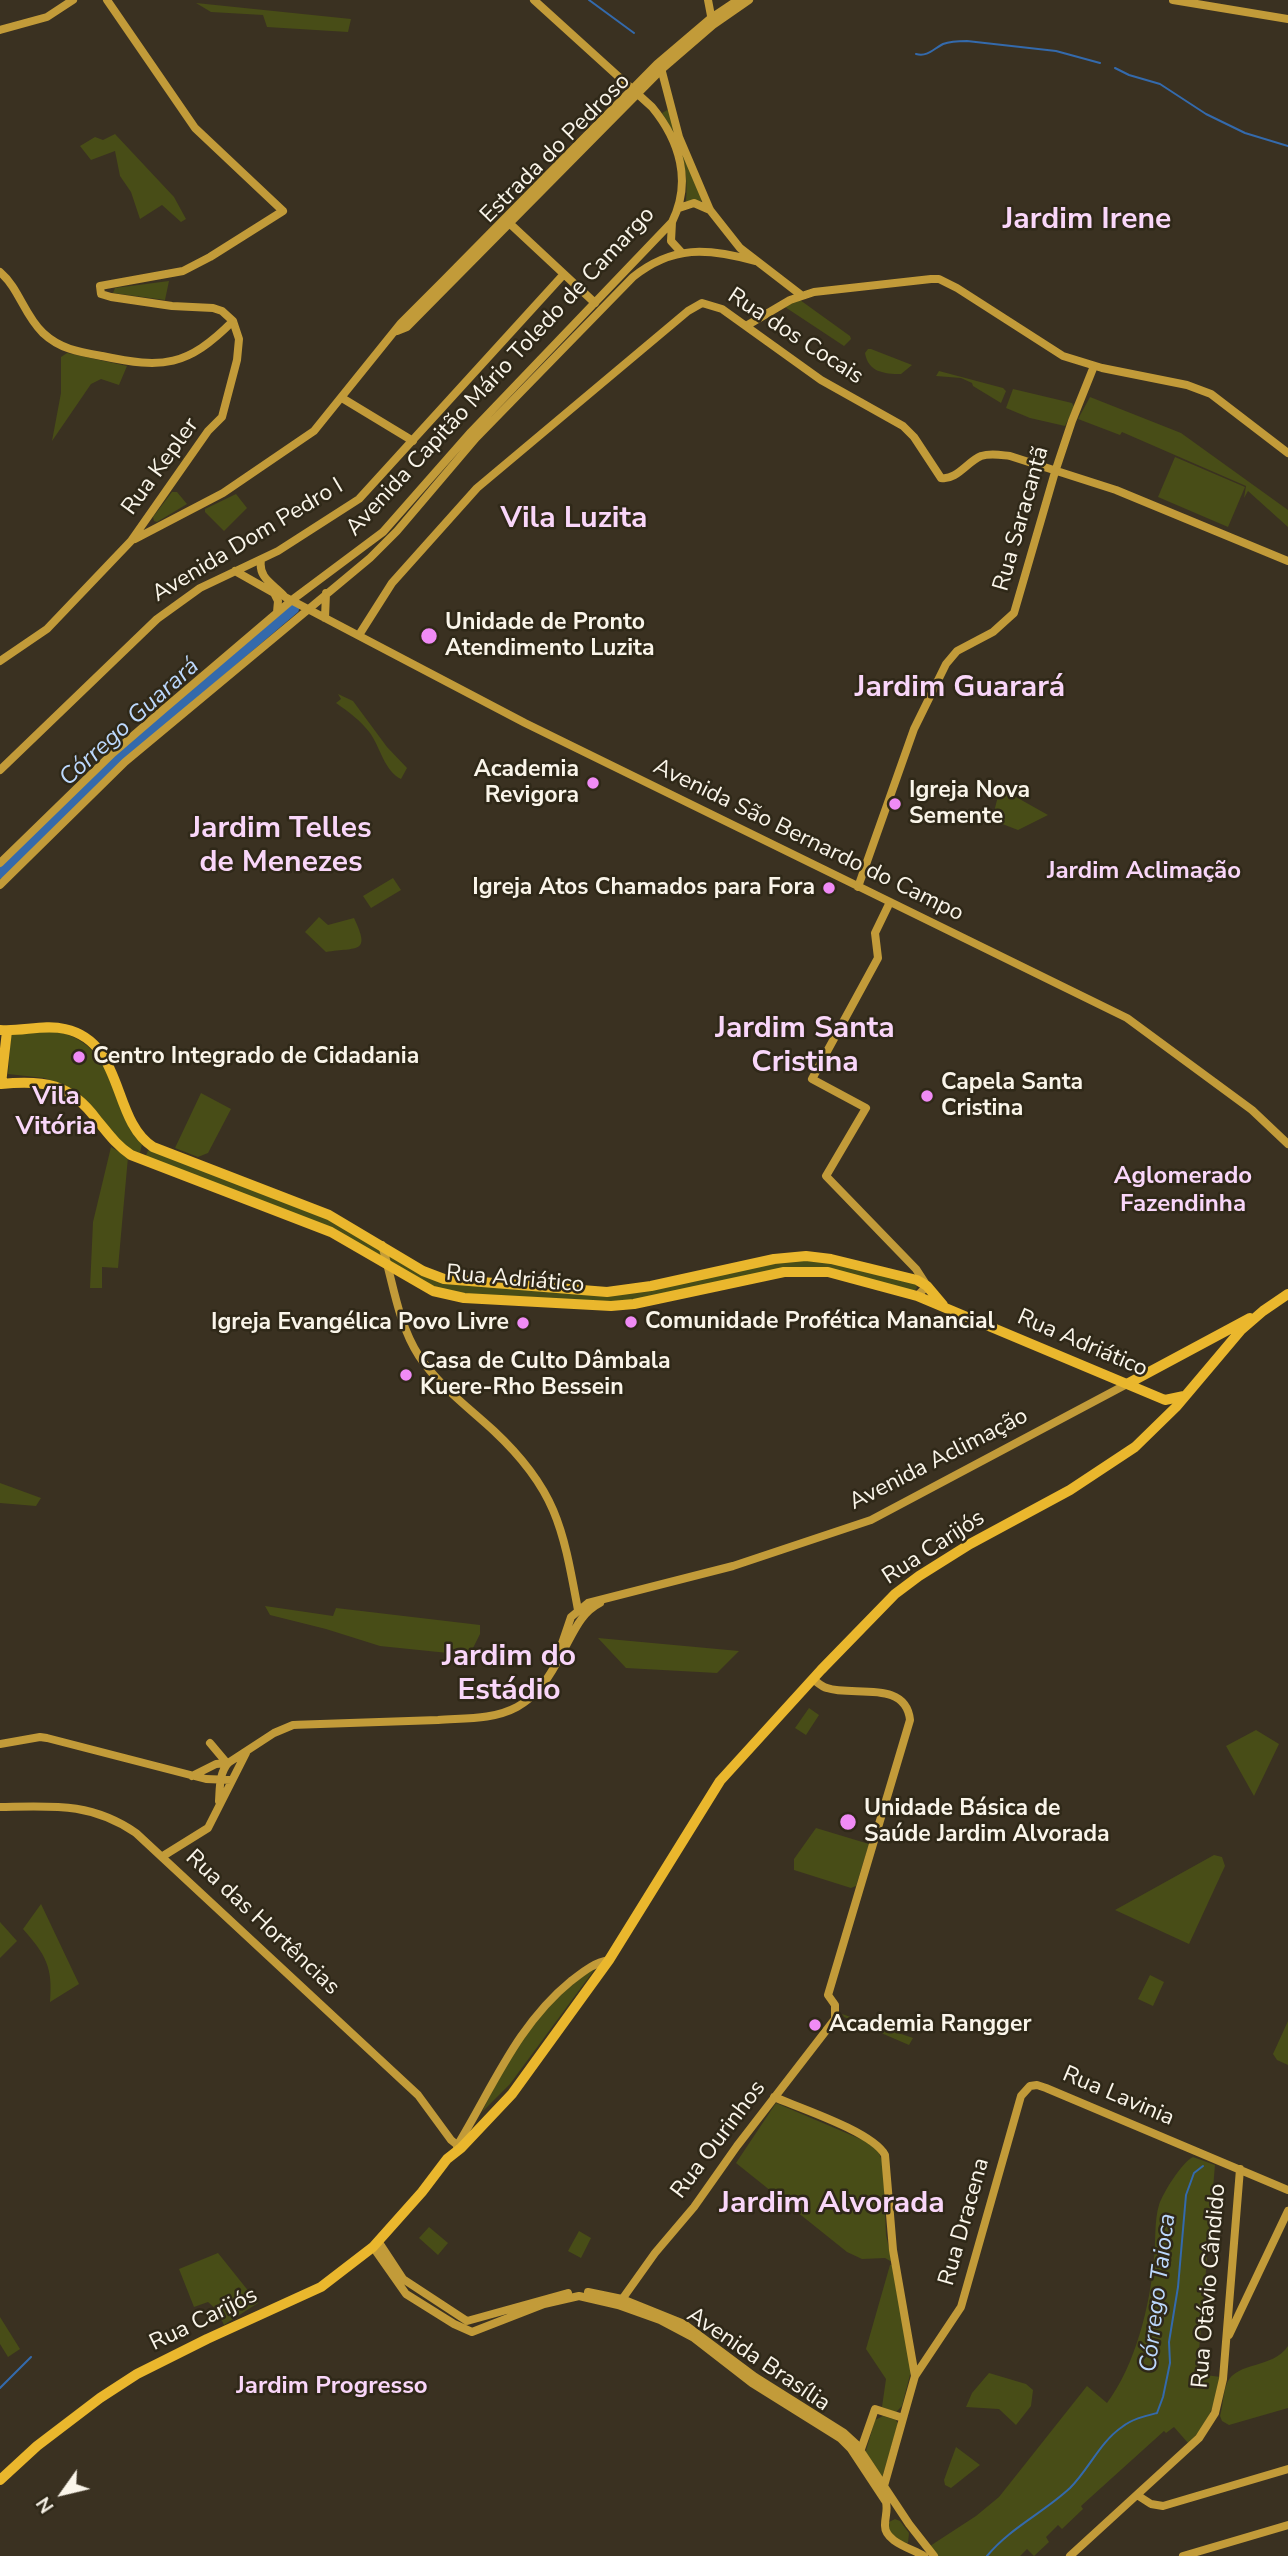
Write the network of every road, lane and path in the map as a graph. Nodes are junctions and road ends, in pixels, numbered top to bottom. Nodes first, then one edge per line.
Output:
1 (73, 0) edge
2 (107, 0) edge
3 (534, 0) edge
4 (708, 0) edge
5 (738, 0) edge
6 (749, 0) edge
7 (1173, 0) edge
8 (1288, 19) edge
9 (712, 22) junction
10 (0, 30) edge
11 (660, 66) junction
12 (635, 91) junction
13 (670, 102) junction
14 (652, 107) junction
15 (679, 208) junction
16 (710, 210) junction
17 (507, 220) junction
18 (672, 222) junction
19 (726, 233) junction
20 (681, 252) junction
21 (715, 252) junction
22 (755, 261) junction
23 (0, 272) edge
24 (564, 274) junction
25 (801, 295) junction
26 (595, 303) junction
27 (233, 321) junction
28 (746, 326) junction
29 (1094, 366) junction
30 (342, 398) junction
31 (413, 441) junction
32 (1288, 453) edge
33 (1055, 472) junction
34 (131, 541) junction
35 (261, 560) junction
36 (1288, 561) edge
37 (235, 571) junction
38 (332, 571) junction
39 (334, 587) junction
40 (326, 593) junction
41 (292, 600) junction
42 (308, 609) junction
43 (277, 612) junction
44 (325, 618) junction
45 (359, 635) junction
46 (0, 661) edge
47 (0, 770) edge
48 (0, 863) edge
49 (0, 885) edge
50 (858, 887) junction
51 (890, 902) junction
52 (4, 1030) edge
53 (1, 1080) edge
54 (146, 1143) junction
55 (1288, 1144) edge
56 (140, 1158) junction
57 (304, 1204) junction
58 (329, 1215) junction
59 (300, 1220) junction
60 (318, 1227) junction
61 (382, 1245) junction
62 (909, 1262) junction
63 (385, 1264) junction
64 (917, 1280) junction
65 (923, 1291) junction
66 (1288, 1294) edge
67 (946, 1307) junction
68 (1263, 1311) junction
69 (1210, 1338) junction
70 (1222, 1351) junction
71 (1127, 1384) junction
72 (1186, 1395) junction
73 (1165, 1400) junction
74 (1164, 1420) junction
75 (580, 1614) junction
76 (813, 1679) junction
77 (210, 1743) dead end
78 (0, 1744) edge
79 (246, 1753) junction
80 (228, 1763) junction
81 (236, 1770) junction
82 (192, 1776) junction
83 (220, 1779) junction
84 (231, 1780) junction
85 (219, 1801) junction
86 (0, 1807) edge
87 (163, 1856) junction
88 (609, 1960) junction
89 (1034, 2085) joint
90 (774, 2097) junction
91 (459, 2147) junction
92 (1240, 2169) junction
93 (1288, 2190) edge
94 (1288, 2210) edge
95 (375, 2244) junction
96 (620, 2302) junction
97 (1226, 2340) junction
98 (934, 2347) junction
99 (913, 2356) junction
100 (915, 2376) junction
101 (903, 2418) junction
102 (859, 2454) junction
103 (1288, 2469) edge
104 (0, 2480) edge
105 (884, 2486) junction
106 (1137, 2495) junction
107 (887, 2519) junction
108 (906, 2521) junction
109 (1288, 2525) edge
110 (913, 2529) junction
111 (912, 2553) edge
112 (924, 2556) edge
113 (934, 2556) edge
114 (1070, 2556) edge
115 (1183, 2556) edge

1 - 10 street
2 - 27 street
3 - 12 street
4 - 9 street
5 - 9 street, Estrada do Pedroso
6 - 9 street, Estrada do Pedroso
7 - 8 street
9 - 11 street, Estrada do Pedroso
11 - 12 street, Estrada do Pedroso
11 - 13 street
12 - 14 street
12 - 17 street, Estrada do Pedroso
13 - 14 street
13 - 16 street
14 - 15 street
15 - 16 street
15 - 18 street, Avenida Capitão Mário Toledo de Camargo
16 - 19 street
17 - 24 street
17 - 30 street, Estrada do Pedroso
18 - 20 street
18 - 26 street, Avenida Capitão Mário Toledo de Camargo
19 - 21 street
19 - 22 street
20 - 21 street, Avenida Capitão Mário Toledo de Camargo
20 - 39 street, Avenida Capitão Mário Toledo de Camargo
21 - 22 street, Avenida Capitão Mário Toledo de Camargo
22 - 25 street
23 - 27 street
24 - 26 street
24 - 31 street, Avenida Dom Pedro I
25 - 28 street
25 - 29 street
26 - 38 street, Avenida Capitão Mário Toledo de Camargo
27 - 34 street, Rua Kepler
28 - 33 street, Rua dos Cocais
28 - 45 street, Rua dos Cocais
29 - 32 street
29 - 33 street, Rua Saracantã
30 - 31 street
30 - 34 street, Estrada do Pedroso
31 - 35 street, Avenida Dom Pedro I
33 - 36 street, Rua dos Cocais
33 - 50 street, Rua Saracantã
34 - 46 street
35 - 37 street, Avenida Dom Pedro I
35 - 41 street, Avenida São Bernardo do Campo
37 - 43 street
37 - 47 street, Avenida Dom Pedro I
38 - 39 street
38 - 41 street, Avenida Capitão Mário Toledo de Camargo
39 - 40 street, Avenida Capitão Mário Toledo de Camargo
40 - 42 street, Avenida Capitão Mário Toledo de Camargo
40 - 44 street
41 - 42 street, Avenida São Bernardo do Campo
41 - 43 street, Avenida Capitão Mário Toledo de Camargo
42 - 44 street, Avenida São Bernardo do Campo
42 - 49 street, Avenida Capitão Mário Toledo de Camargo
43 - 48 street, Avenida Capitão Mário Toledo de Camargo
44 - 45 street, Avenida São Bernardo do Campo
45 - 50 street, Avenida São Bernardo do Campo
50 - 51 street, Avenida São Bernardo do Campo
51 - 55 street, Avenida São Bernardo do Campo
51 - 62 street
52 - 53 main road
52 - 54 main road
53 - 56 main road, Rua Adriático
54 - 56 main road
54 - 57 main road, Rua Adriático
56 - 59 main road, Rua Adriático
57 - 58 main road, Rua Adriático
57 - 59 main road
58 - 60 main road
58 - 61 main road, Rua Adriático
59 - 60 main road, Rua Adriático
60 - 63 main road, Rua Adriático
61 - 63 street
61 - 64 main road, Rua Adriático
62 - 64 street
62 - 65 street
63 - 65 main road, Rua Adriático
63 - 75 street
64 - 65 main road, Rua Adriático
65 - 67 main road, Rua Adriático
65 - 67 main road, Rua Adriático
66 - 68 main road, Rua Carijós
67 - 71 main road, Rua Adriático
68 - 69 main road, Avenida Aclimação
68 - 70 main road, Rua Carijós
69 - 70 main road
69 - 71 main road, Avenida Aclimação
70 - 72 main road, Rua Carijós
71 - 73 main road, Rua Adriático
71 - 75 street, Avenida Aclimação
72 - 73 main road, Rua Adriático
72 - 74 main road, Rua Carijós
73 - 74 main road, Rua Adriático
74 - 76 main road, Rua Carijós
75 - 79 street
76 - 88 main road, Rua Carijós
76 - 90 street, Rua Ourinhos
77 - 80 street
78 - 82 street
79 - 80 street
79 - 81 street
80 - 81 street
80 - 82 street
80 - 83 street
81 - 84 street
82 - 83 street
83 - 84 street
83 - 85 street
84 - 85 street
85 - 87 street
86 - 87 street, Rua das Hortências
87 - 91 street, Rua das Hortências
88 - 91 main road, Rua Carijós
88 - 91 street, Rua Carijós
89 - 92 street, Rua Lavinia
89 - 98 street, Rua Dracena
90 - 96 street, Rua Ourinhos
90 - 99 street
91 - 95 main road, Rua Carijós
92 - 93 street, Rua Lavinia
92 - 97 street, Rua Otávio Cândido
94 - 97 street
95 - 96 street, Avenida Brasília
95 - 104 main road, Rua Carijós
96 - 102 street, Avenida Brasília
97 - 106 street, Rua Otávio Cândido
98 - 99 street
98 - 100 street, Rua Dracena
99 - 100 street
100 - 101 street, Rua Dracena
101 - 102 street
101 - 105 street, Rua Dracena
102 - 105 street, Avenida Brasília
102 - 107 street, Avenida Brasília
103 - 106 street
105 - 108 street, Avenida Brasília
106 - 114 street, Rua Otávio Cândido
107 - 108 street
107 - 111 street, Avenida Brasília
108 - 110 street, Avenida Brasília
109 - 115 street
110 - 111 street
110 - 113 street, Avenida Brasília
111 - 112 street, Avenida Brasília

